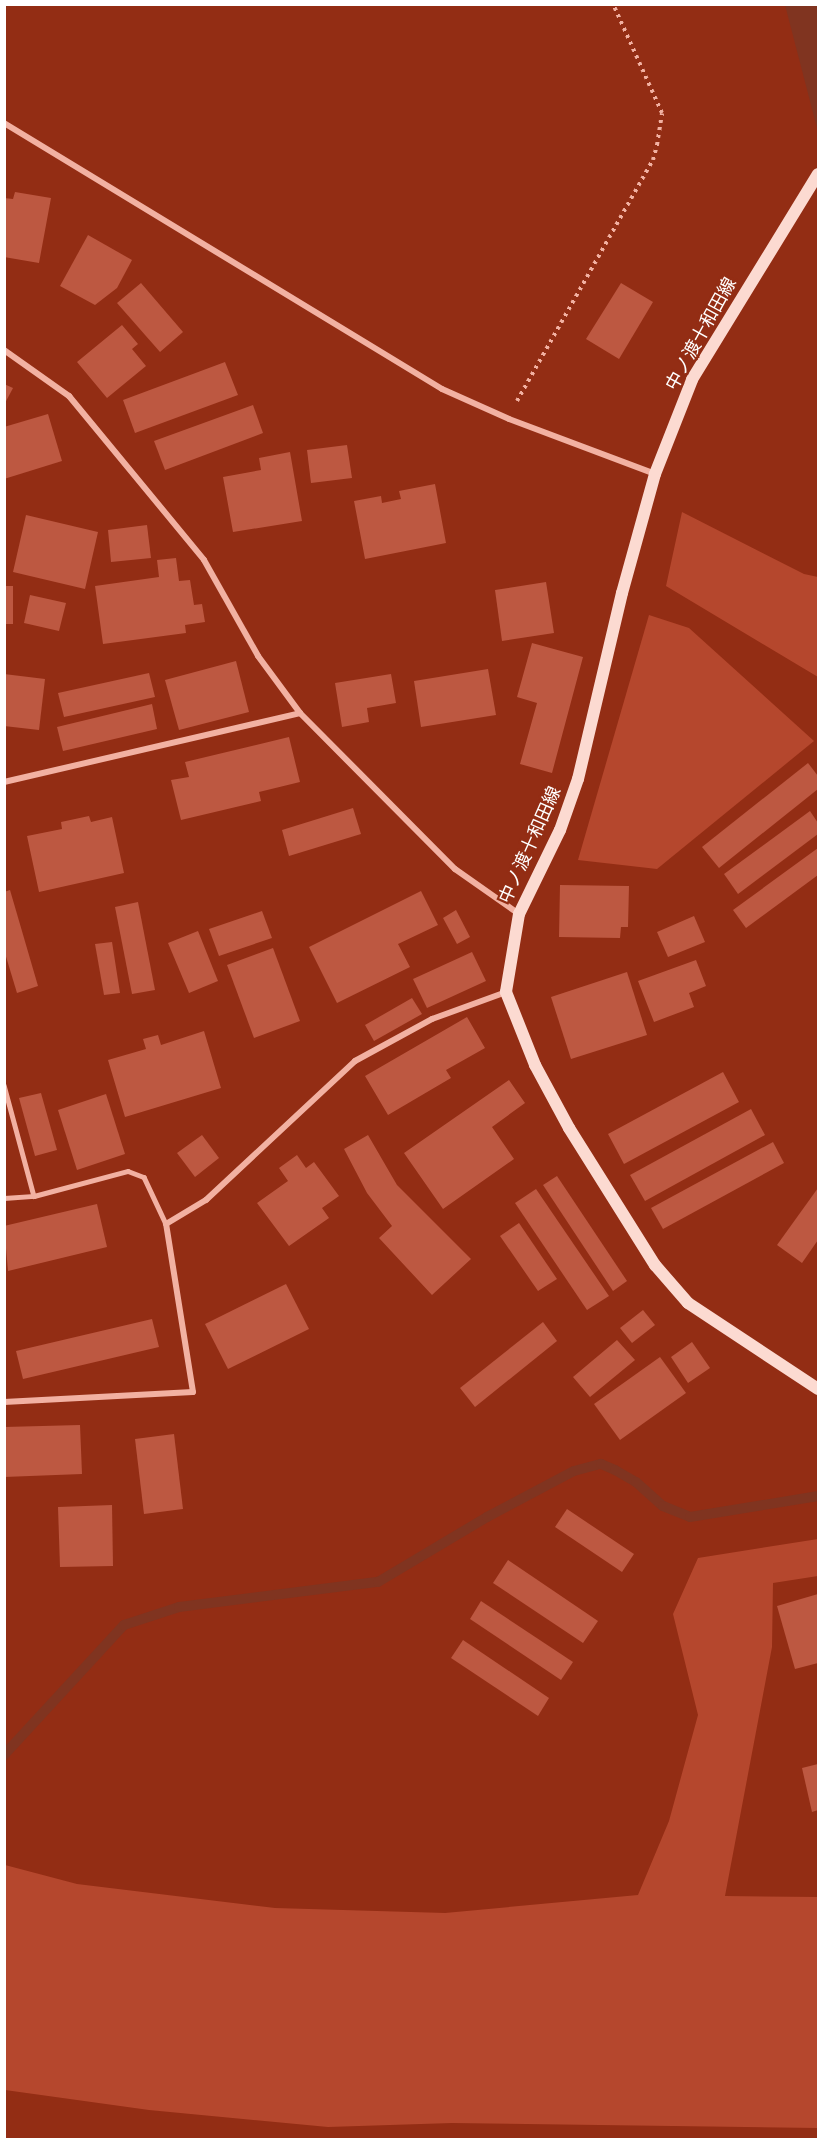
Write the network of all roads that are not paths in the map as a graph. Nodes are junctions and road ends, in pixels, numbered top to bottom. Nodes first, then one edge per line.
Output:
1 (4, 123) edge
2 (819, 174) edge
3 (4, 350) edge
4 (655, 474) junction
5 (300, 713) junction
6 (4, 782) edge
7 (519, 914) junction
8 (506, 992) junction
9 (4, 1084) edge
10 (34, 1196) junction
11 (4, 1198) edge
12 (166, 1224) junction
13 (819, 1389) edge
14 (4, 1402) edge

1 - 4 street
2 - 4 main road, 中ノ渡十和田線
3 - 5 street
4 - 7 main road, 中ノ渡十和田線
5 - 6 street
5 - 7 street
7 - 8 main road, 中ノ渡十和田線
8 - 12 street
8 - 13 main road
9 - 10 lane
10 - 11 lane
10 - 12 lane
12 - 14 street

